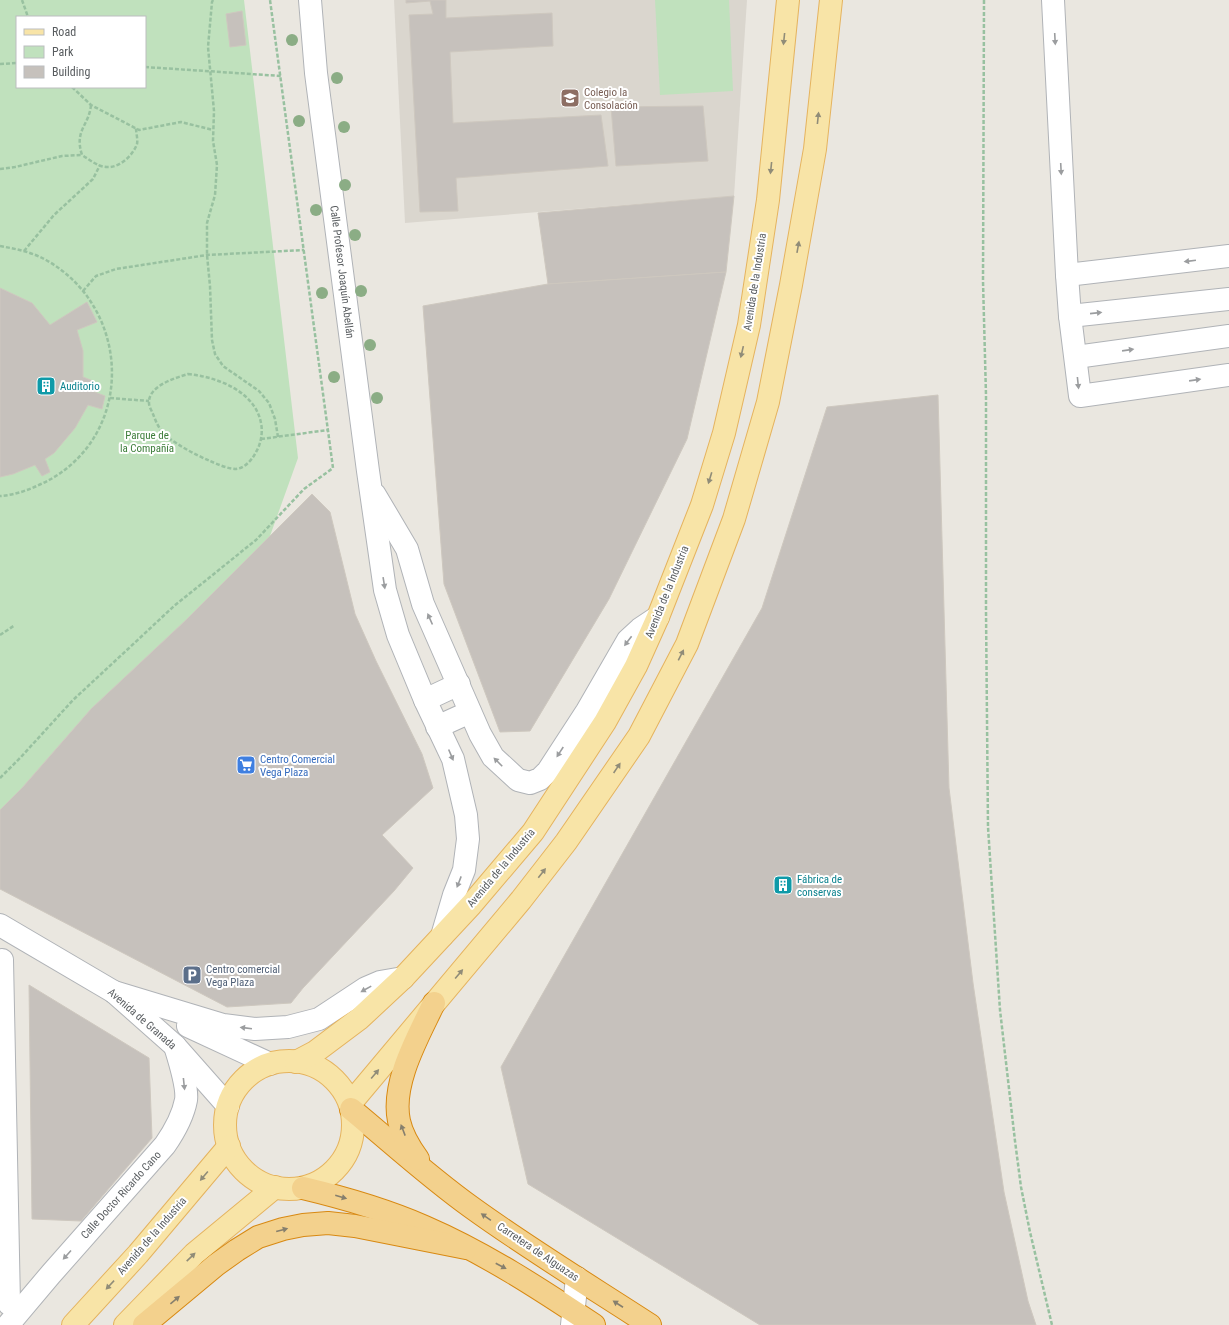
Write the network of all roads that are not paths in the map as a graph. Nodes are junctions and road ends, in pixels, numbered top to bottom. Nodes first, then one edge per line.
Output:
1 (310, 0) edge
2 (788, 0) edge
3 (831, 0) edge
4 (1053, 0) edge
5 (1229, 256) edge
6 (1067, 275) junction
7 (1229, 299) edge
8 (1070, 316) junction
9 (1229, 336) edge
10 (1076, 357) junction
11 (1229, 375) edge
12 (370, 488) junction
13 (378, 544) junction
14 (407, 549) junction
15 (658, 617) junction
16 (459, 684) junction
17 (425, 700) junction
18 (470, 712) junction
19 (437, 727) junction
20 (0, 925) edge
21 (442, 936) junction
22 (2, 960) dead end
23 (403, 978) junction
24 (114, 992) junction
25 (434, 1003) junction
26 (175, 1046) junction
27 (296, 1062) junction
28 (270, 1064) junction
29 (2, 1095) edge
30 (228, 1106) junction
31 (350, 1107) junction
32 (229, 1146) junction
33 (429, 1175) junction
34 (275, 1187) junction
35 (303, 1188) junction
36 (466, 1248) junction
37 (577, 1278) junction
38 (9, 1314) edge
39 (572, 1318) edge
40 (73, 1325) edge
41 (125, 1325) edge
42 (144, 1325) edge
43 (594, 1325) edge
44 (650, 1325) edge

1 - 12 street, Calle Profesor Joaquín Abellán
2 -> 15 main road, Avenida de la Industria
25 -> 3 main road
4 -> 6 street
5 -> 6 street
6 - 8 street
8 -> 7 street
8 - 10 street
10 -> 9 street
10 -> 11 street
12 - 13 street, Calle Profesor Joaquín Abellán
12 - 14 street
13 - 14 street
13 -> 17 street, Calle Profesor Joaquín Abellán
16 -> 14 street
15 -> 18 street
15 - 21 main road, Avenida de la Industria
16 - 17 street
16 - 18 street
17 - 19 street, Calle Profesor Joaquín Abellán
18 - 19 street
19 -> 21 street, Calle Profesor Joaquín Abellán
20 - 24 street, Avenida de Granada
21 - 23 main road, Avenida de la Industria
22 - 29 street
23 -> 24 street
23 - 27 main road, Avenida de la Industria
24 - 26 street, Avenida de Granada
24 - 28 street
31 -> 25 main road
33 -> 25 highway
26 - 30 street, Avenida de Granada
26 -> 38 street, Calle Doctor Ricardo Cano
27 - 28 main road
27 - 31 main road
28 - 30 main road
29 - 38 street
30 - 32 main road
31 - 33 highway, Carretera de Alguazas
31 - 35 main road
32 - 34 main road
32 -> 40 main road, Avenida de la Industria
37 -> 33 highway, Carretera de Alguazas
34 - 35 main road
41 -> 34 main road
35 -> 36 highway
36 -> 39 highway
42 -> 36 highway
37 - 39 street
44 -> 37 highway, Carretera de Alguazas
39 - 43 highway

